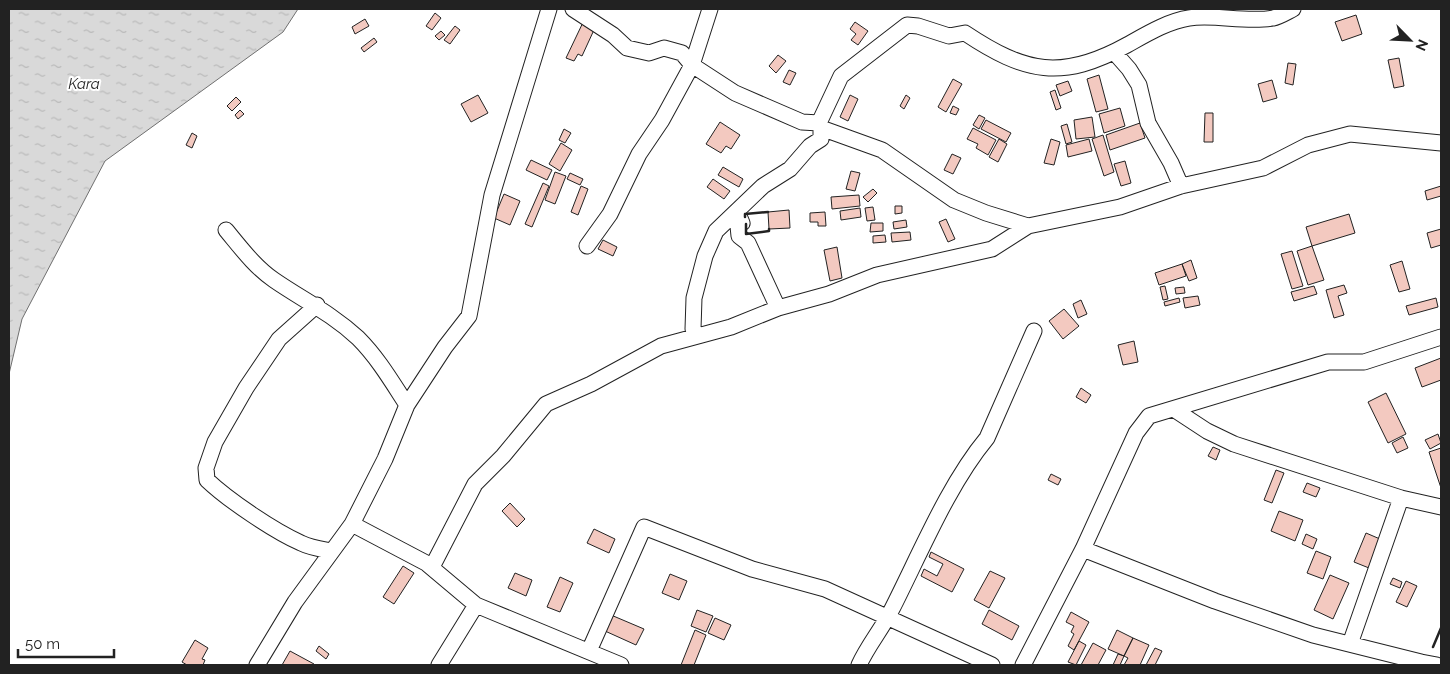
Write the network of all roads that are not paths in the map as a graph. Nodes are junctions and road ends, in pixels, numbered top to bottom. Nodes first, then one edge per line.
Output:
1 (549, 9) edge
2 (573, 9) edge
3 (710, 9) edge
4 (1293, 9) edge
5 (1114, 52) junction
6 (692, 65) junction
7 (820, 126) junction
8 (1441, 143) edge
9 (1181, 186) junction
10 (737, 211) junction
11 (1028, 226) junction
12 (226, 230) dead end
13 (587, 246) dead end
14 (317, 305) junction
15 (778, 308) junction
16 (1034, 331) dead end
17 (697, 335) junction
18 (1441, 337) edge
19 (407, 406) junction
20 (1175, 410) junction
21 (1401, 498) junction
22 (1441, 507) edge
23 (352, 524) junction
24 (1082, 549) junction
25 (332, 551) junction
26 (432, 567) junction
27 (476, 605) junction
28 (887, 618) junction
29 (1350, 644) junction
30 (589, 651) junction
31 (1421, 664) edge
32 (258, 665) edge
33 (439, 665) edge
34 (621, 665) edge
35 (859, 665) edge
36 (992, 665) edge
37 (1023, 665) edge
38 (1437, 665) edge

1 - 19 street
2 - 6 street
3 - 6 street
4 - 5 street
5 - 7 street
5 - 9 street
6 - 7 street
6 - 13 street
7 - 10 street
7 - 11 street
8 - 9 street
9 - 11 street
10 - 15 street
10 - 17 street
11 - 15 street
12 - 14 street
14 - 19 street
14 - 25 street
15 - 17 street
16 - 28 street
17 - 26 street
18 - 20 street
19 - 23 street
20 - 21 street
20 - 24 street
21 - 22 street
21 - 29 street
23 - 25 street
23 - 26 street
24 - 29 street
24 - 37 street
25 - 32 street
26 - 27 street
27 - 30 street
27 - 33 street
28 - 30 street
28 - 35 street
28 - 36 street
29 - 31 street
30 - 34 street
31 - 38 street

